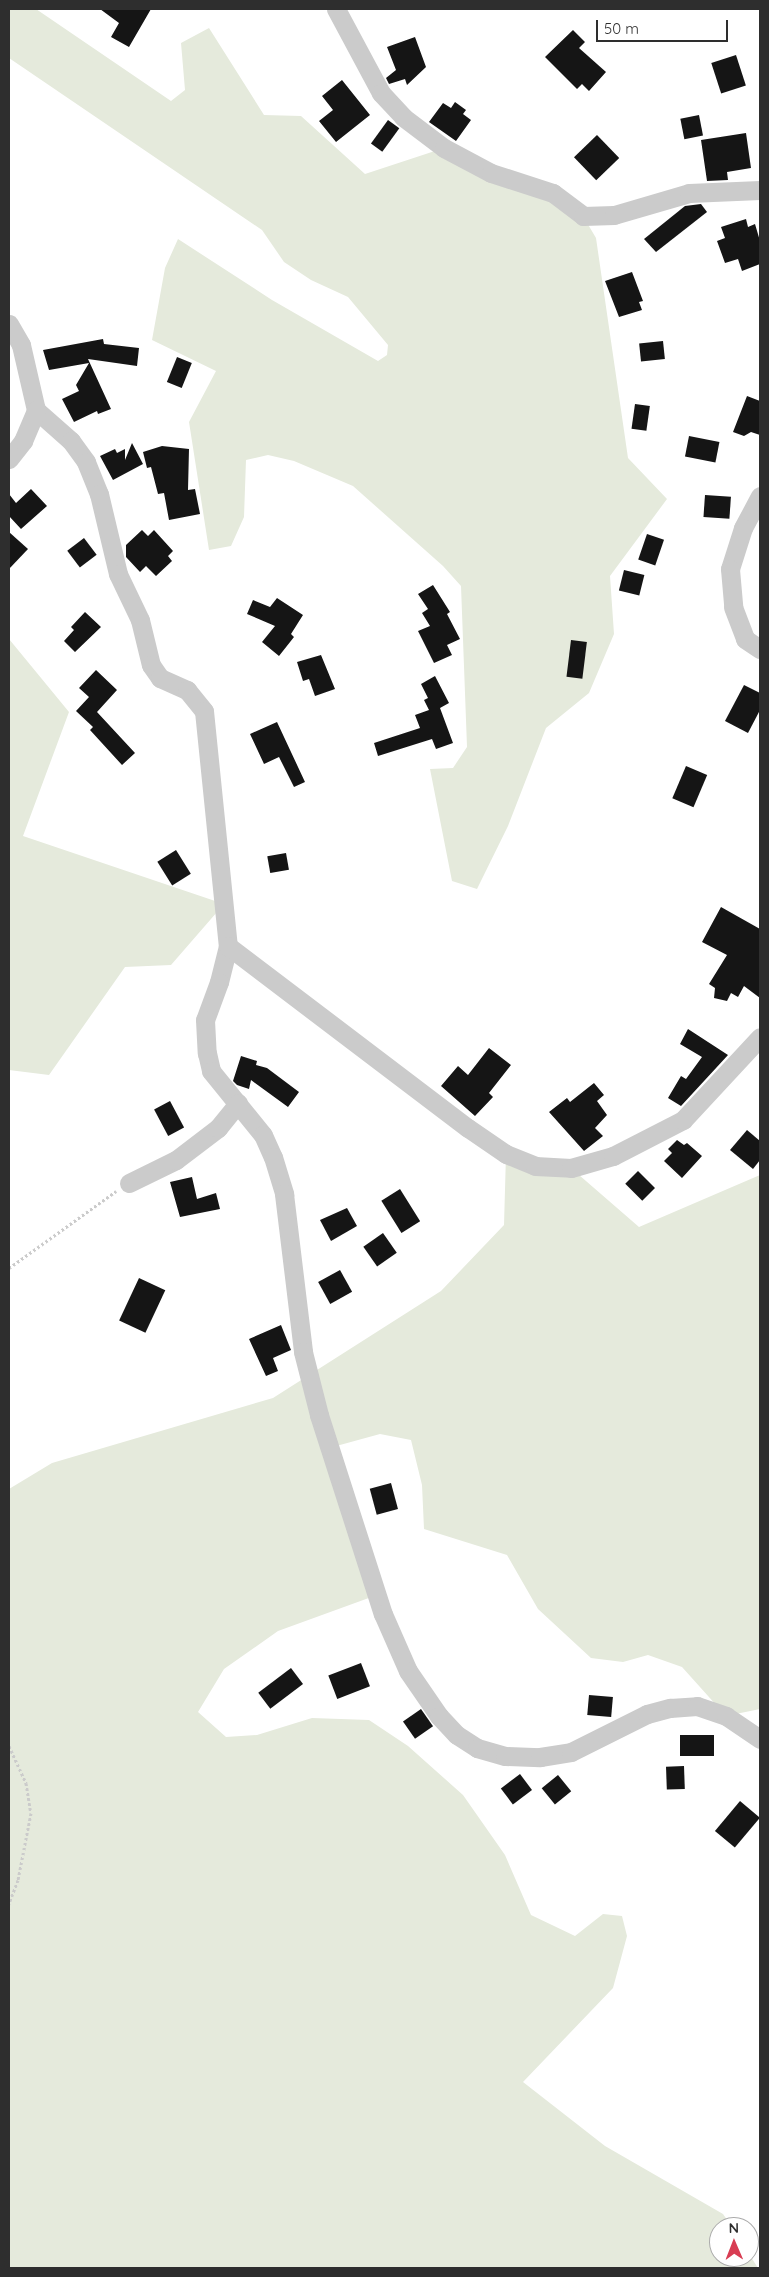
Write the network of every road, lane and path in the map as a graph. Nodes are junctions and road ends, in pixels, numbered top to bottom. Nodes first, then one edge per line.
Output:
1 (342, 11) edge
2 (760, 190) edge
3 (9, 324) edge
4 (36, 410) junction
5 (9, 459) edge
6 (760, 496) edge
7 (760, 649) edge
8 (228, 946) junction
9 (760, 1037) edge
10 (238, 1103) junction
11 (129, 1183) joint
12 (9, 1268) edge
13 (760, 1739) edge
14 (9, 1746) edge
15 (9, 1904) edge

1 - 2 street
3 - 4 street
4 - 5 street
4 - 8 street
6 - 7 street
8 - 9 street
8 - 10 street
10 - 11 street
10 - 13 street
11 - 12 path
14 - 15 path

